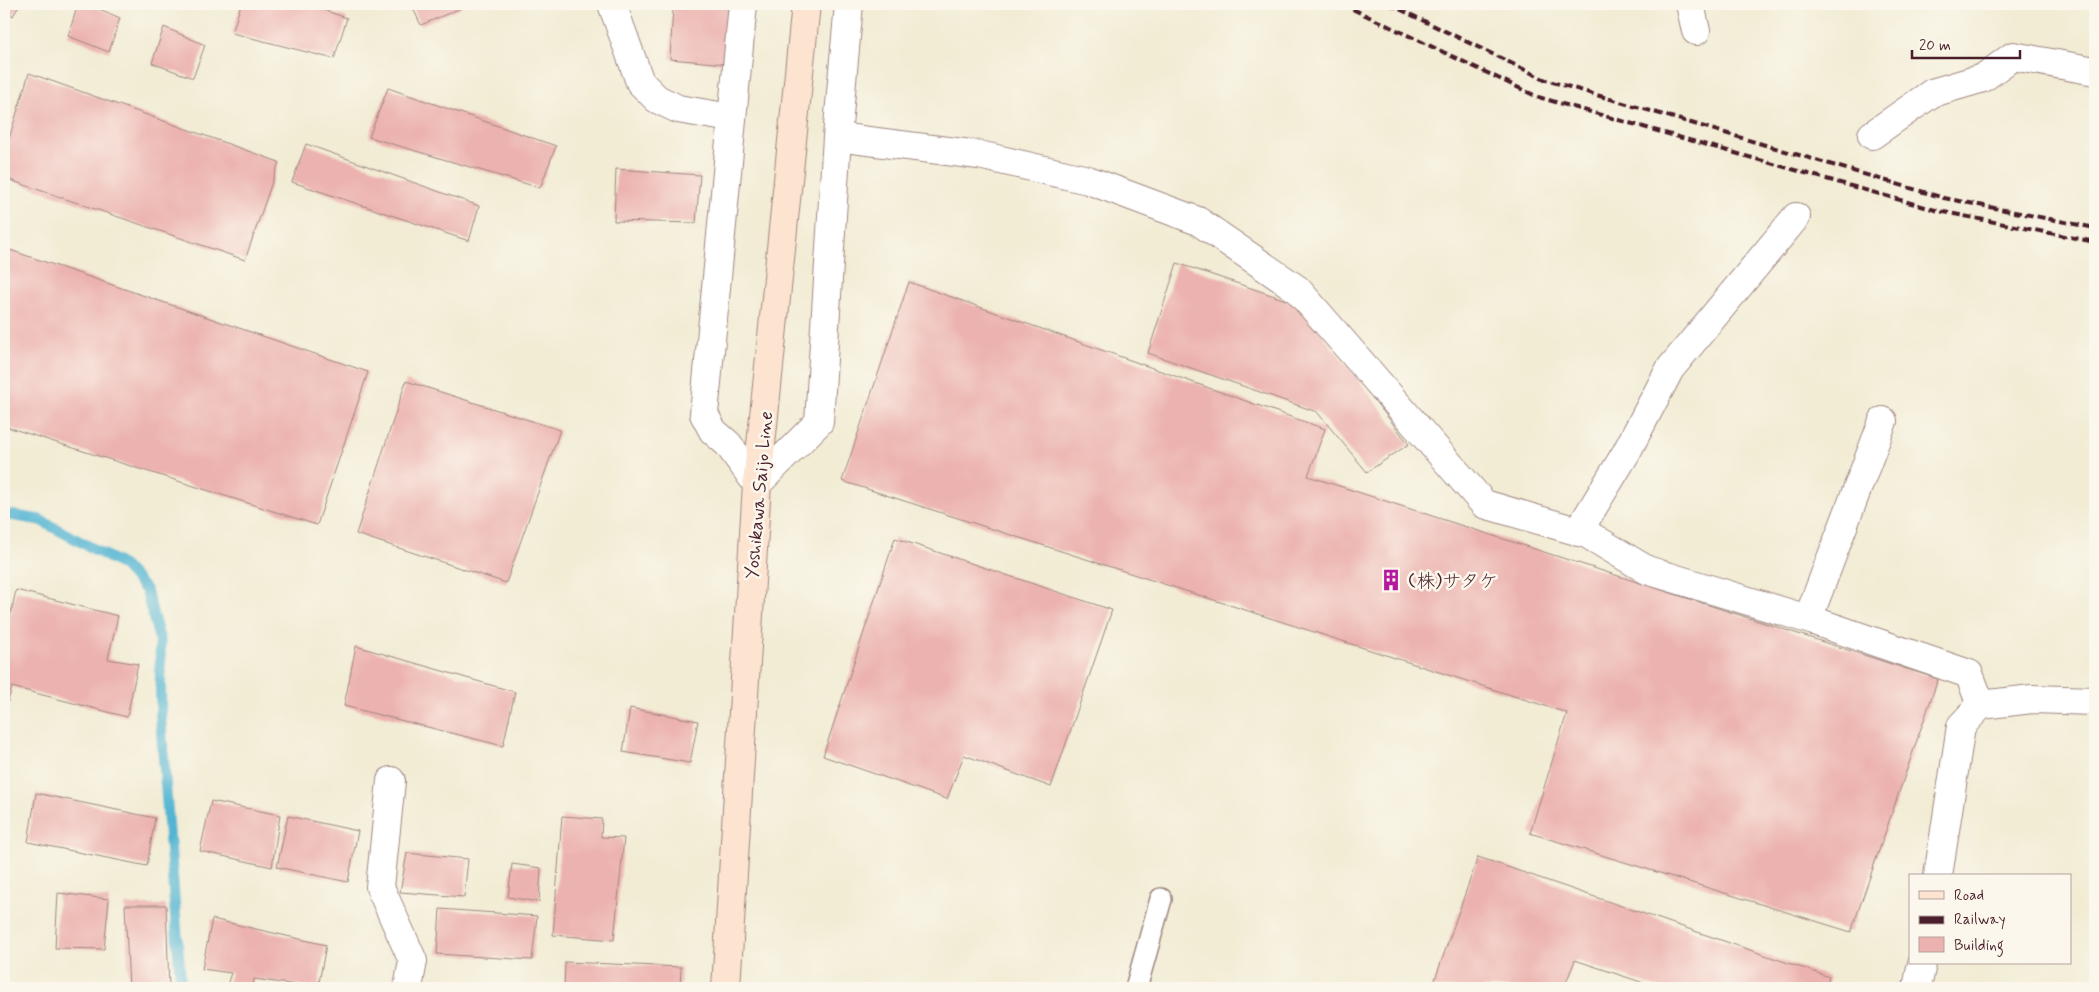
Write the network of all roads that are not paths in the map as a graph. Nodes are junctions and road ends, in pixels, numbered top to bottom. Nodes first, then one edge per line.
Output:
1 (612, 4) edge
2 (743, 4) edge
3 (806, 4) edge
4 (850, 4) edge
5 (1690, 4) edge
6 (1696, 32) dead end
7 (2095, 71) edge
8 (731, 118) junction
9 (1872, 135) dead end
10 (837, 137) junction
11 (1796, 217) dead end
12 (1883, 421) dead end
13 (757, 484) junction
14 (1578, 532) junction
15 (1808, 619) junction
16 (2095, 701) edge
17 (1982, 705) junction
18 (391, 781) dead end
19 (1938, 874) edge
20 (1161, 899) dead end
21 (1922, 964) edge
22 (408, 988) edge
23 (726, 988) edge
24 (1136, 988) edge
25 (1917, 988) edge

1 - 8 street
2 - 8 street
3 - 13 main road, Yoshikawa Saijo Line
4 - 10 street
5 - 6 street
7 - 9 street
8 - 13 street
10 - 13 street
10 - 14 street
11 - 14 street
12 - 15 street
13 - 23 main road, Yoshikawa Saijo Line
14 - 15 street
15 - 17 street
16 - 17 street
17 - 19 street
18 - 22 street
20 - 24 lane
21 - 25 street

